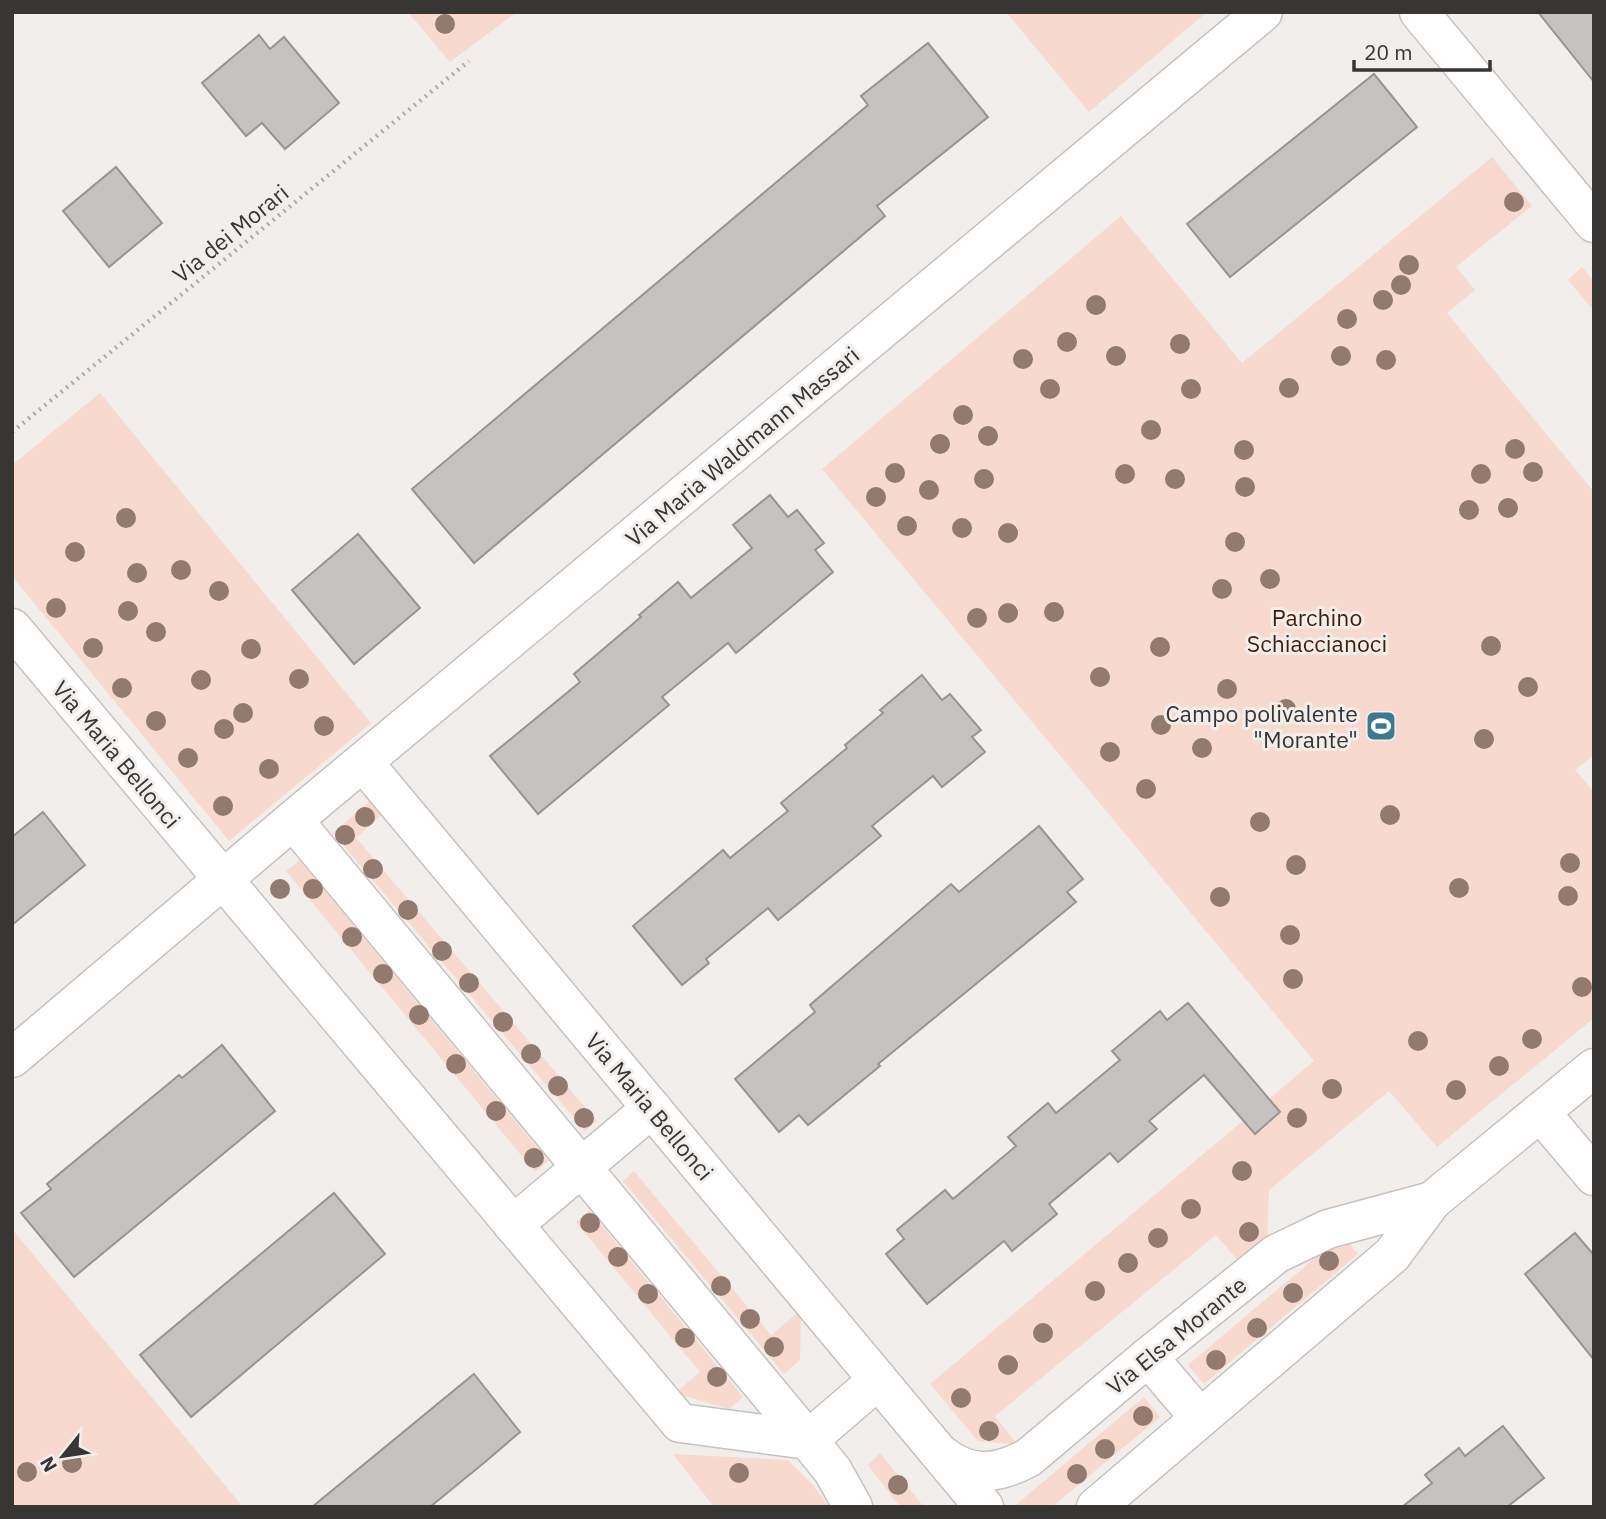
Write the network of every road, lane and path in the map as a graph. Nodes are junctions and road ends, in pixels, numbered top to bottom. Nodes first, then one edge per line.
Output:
1 (1263, 12) edge
2 (1419, 12) edge
3 (469, 61) dead end
4 (1594, 223) edge
5 (12, 432) edge
6 (12, 628) edge
7 (363, 762) junction
8 (293, 820) junction
9 (222, 879) junction
10 (12, 1058) edge
11 (1594, 1068) edge
12 (652, 1108) junction
13 (1540, 1112) junction
14 (581, 1167) junction
15 (1594, 1176) edge
16 (1432, 1201) junction
17 (513, 1225) junction
18 (1148, 1357) junction
19 (878, 1380) junction
20 (1200, 1418) junction
21 (808, 1440) junction
22 (935, 1449) junction
23 (853, 1507) edge
24 (984, 1507) edge
25 (1096, 1507) edge

1 - 7 street, Via Maria Waldmann Massari
2 - 4 street
3 - 5 path, Via dei Morari
6 - 9 street, Via Maria Bellonci
7 - 8 street, Via Maria Waldmann Massari
7 - 12 street, Via Maria Bellonci
8 - 9 street, Via Maria Waldmann Massari
8 - 14 street
9 - 10 street
9 - 17 street, Via Maria Bellonci
11 - 13 street, Via Elsa Morante
12 - 14 street
12 - 19 street, Via Maria Bellonci
13 - 15 street
13 - 16 street, Via Elsa Morante
14 - 17 street
14 - 21 street
16 - 18 street, Via Elsa Morante
16 - 20 street, Via Elsa Morante
17 - 21 street, Via Maria Bellonci
18 - 20 street
18 - 22 street, Via Elsa Morante
19 - 21 street
19 - 22 street, Via Elsa Morante
20 - 25 street, Via Elsa Morante
21 - 23 street
22 - 24 street, Via Elsa Morante

